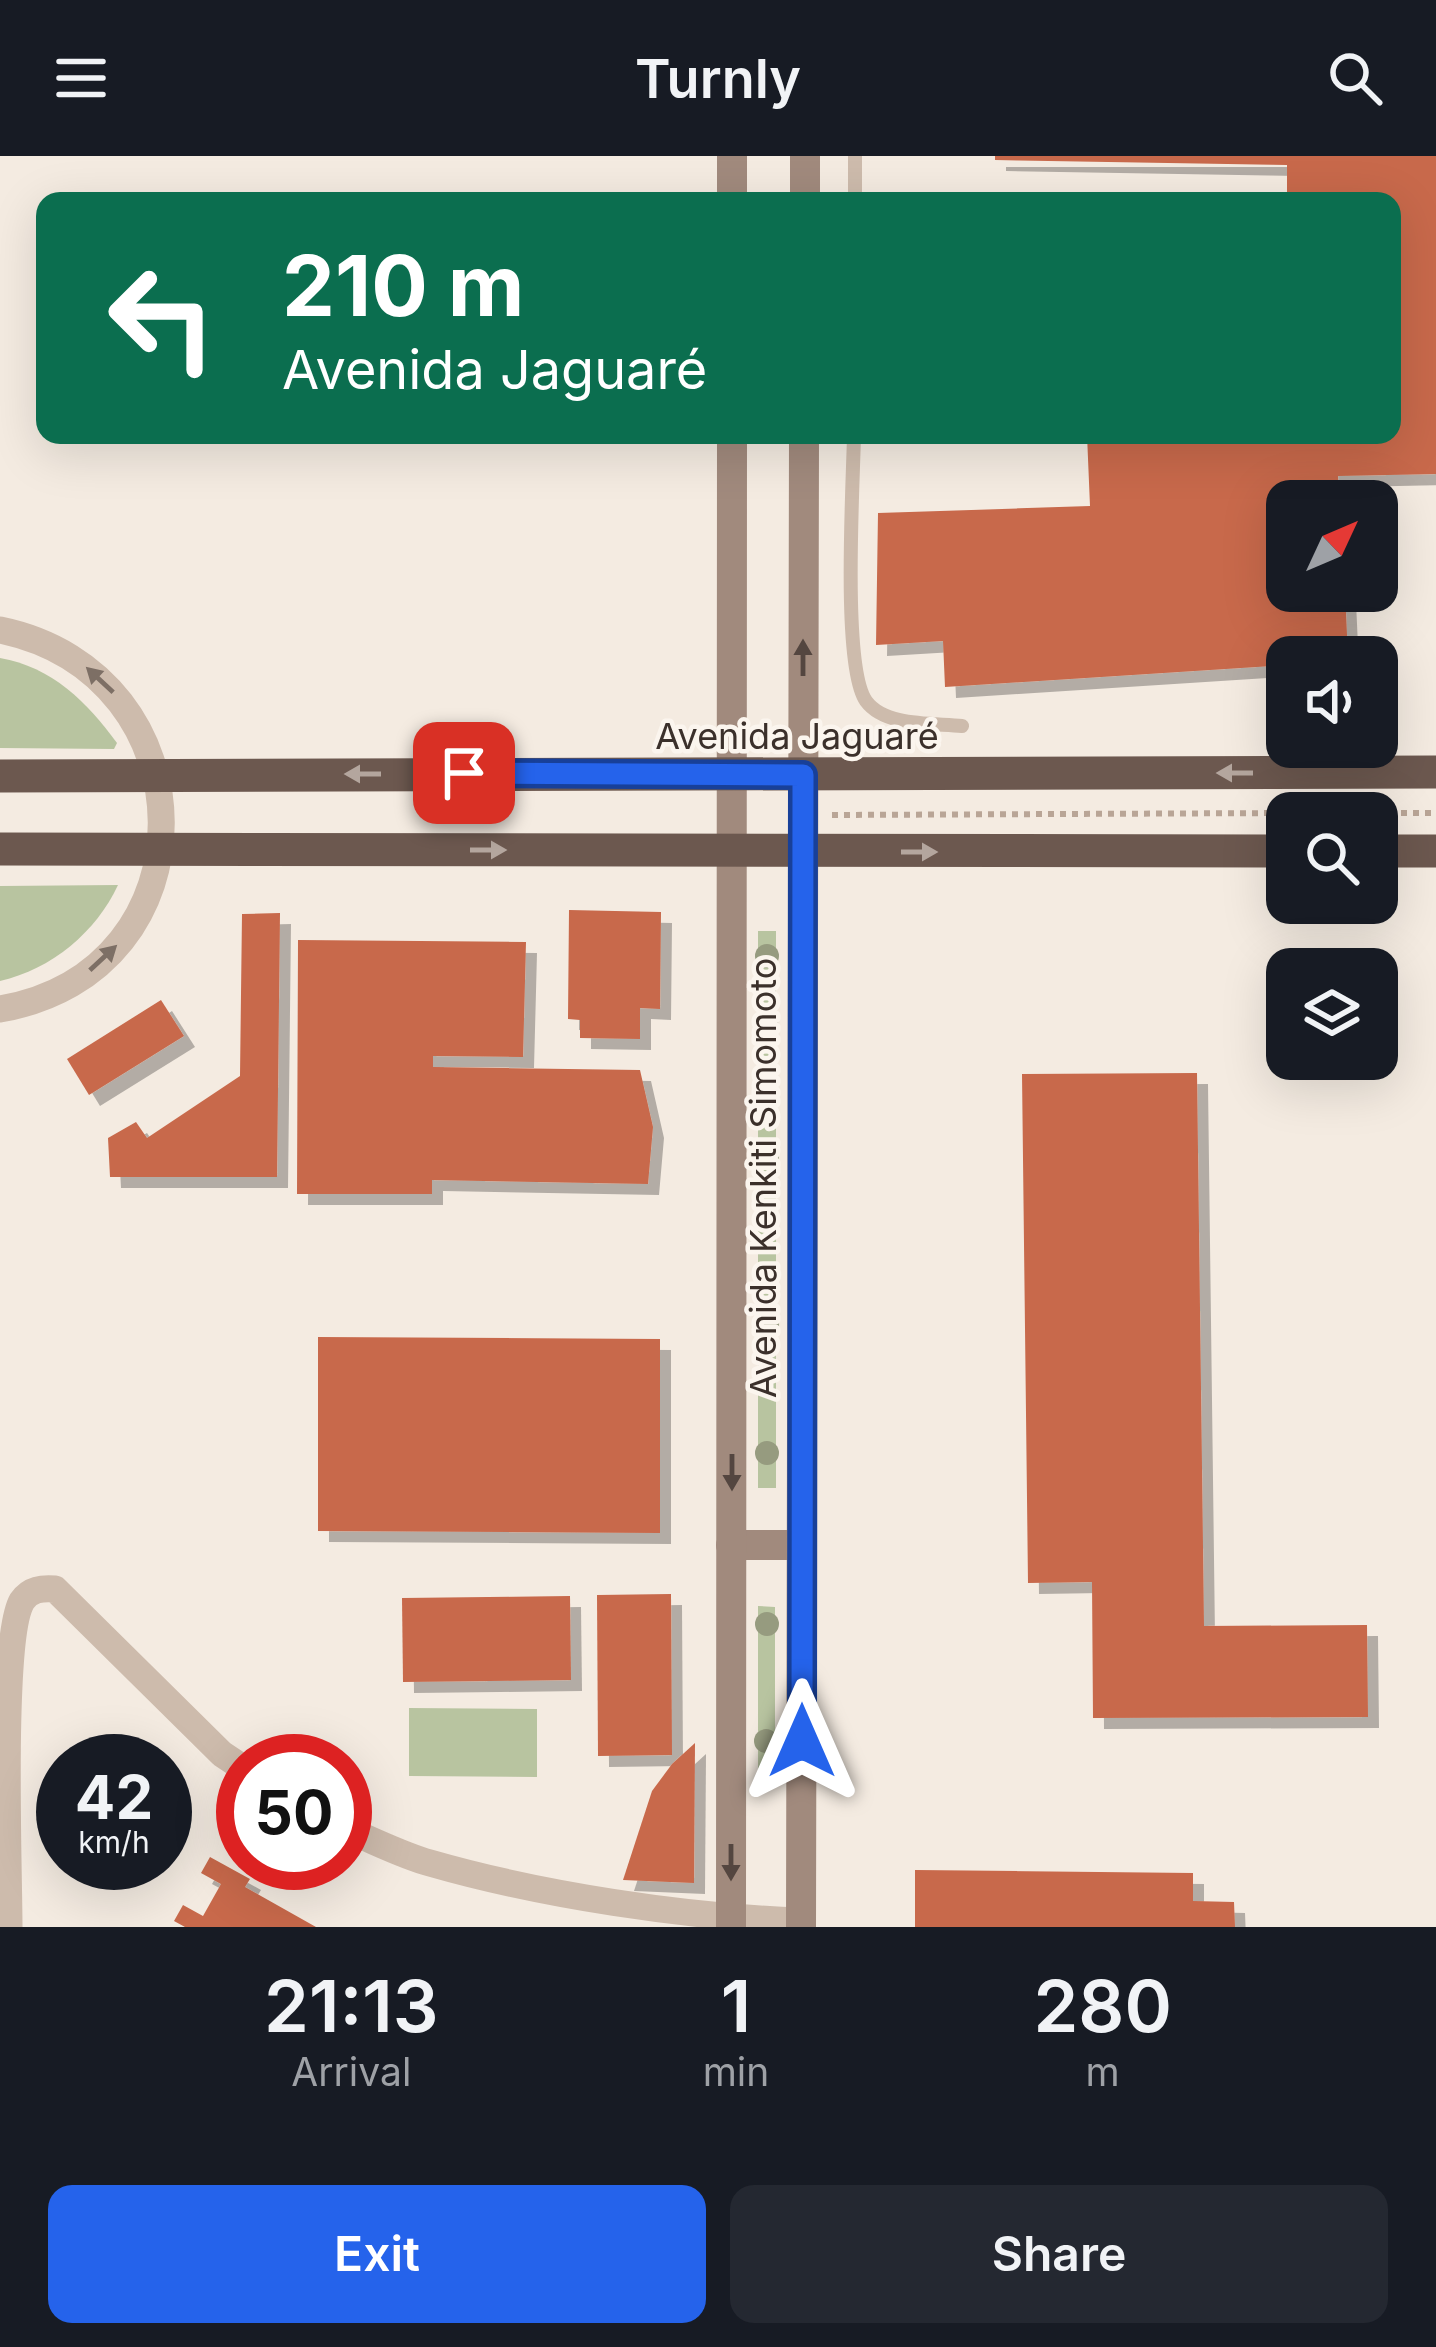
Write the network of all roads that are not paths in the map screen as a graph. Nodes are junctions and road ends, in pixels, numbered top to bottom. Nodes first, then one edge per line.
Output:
1 (731, 156) edge
2 (805, 156) edge
3 (855, 156) edge
4 (732, 192) edge
5 (805, 192) edge
6 (855, 192) edge
7 (732, 444) edge
8 (804, 444) edge
9 (854, 444) edge
10 (0, 630) edge
11 (962, 726) dead end
12 (1436, 772) edge
13 (732, 775) junction
14 (803, 775) junction
15 (0, 776) edge
16 (158, 776) junction
17 (0, 849) edge
18 (161, 850) junction
19 (732, 850) junction
20 (1266, 851) edge
21 (1398, 851) edge
22 (1436, 851) edge
23 (802, 852) junction
24 (0, 1009) edge
25 (731, 1545) junction
26 (802, 1545) junction
27 (216, 1748) edge
28 (372, 1839) edge
29 (731, 1923) edge
30 (801, 1924) edge
31 (9, 1927) edge

1 - 4 main road
2 - 5 main road
3 - 6 lane
7 - 13 main road, Avenida Kenkiti Simomoto
14 -> 8 main road, Avenida Kenkiti Simomoto
9 - 11 lane
16 -> 10 street
12 -> 14 highway, Avenida Jaguaré
13 - 14 highway, Avenida Jaguaré
13 -> 16 highway, Avenida Jaguaré
13 - 19 main road, Avenida Kenkiti Simomoto
14 - 23 main road, Avenida Kenkiti Simomoto
15 - 16 highway, Avenida Jaguaré
16 - 18 street
17 - 18 highway
18 -> 19 highway
24 -> 18 street
19 - 23 highway
19 -> 25 main road, Avenida Kenkiti Simomoto
23 -> 20 highway
21 - 22 highway
23 - 26 main road, Avenida Kenkiti Simomoto
25 - 26 main road
25 -> 29 main road, Avenida Kenkiti Simomoto
26 - 30 main road, Avenida Kenkiti Simomoto
27 - 31 street
28 - 29 street
29 - 30 street, Avenida Kenkiti Simomoto

